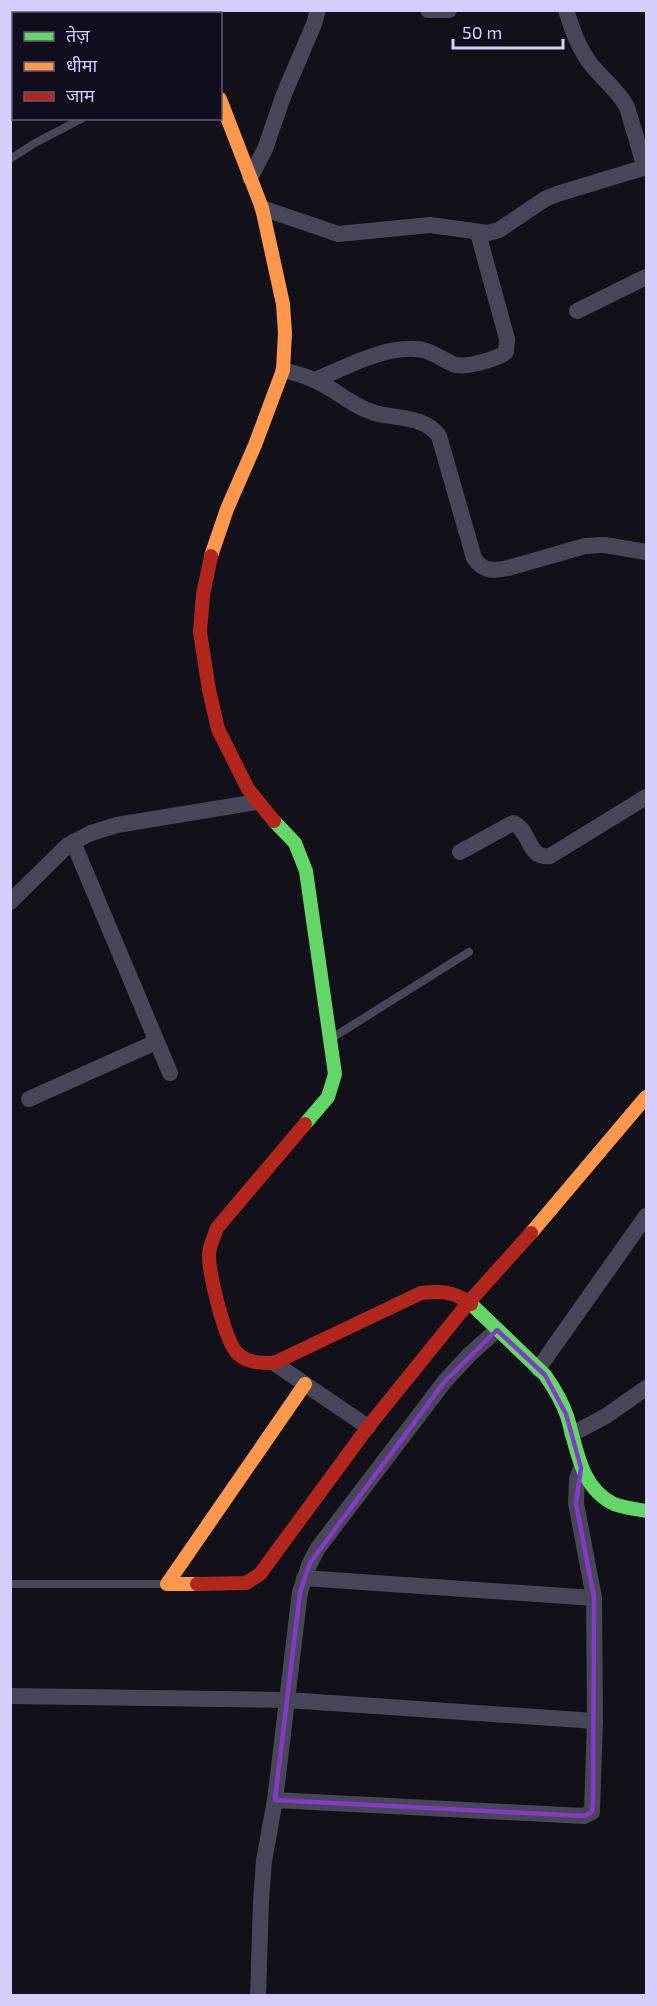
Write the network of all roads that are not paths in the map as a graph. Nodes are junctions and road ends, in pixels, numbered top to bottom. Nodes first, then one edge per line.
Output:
1 (318, 10) edge
2 (428, 10) edge
3 (449, 10) edge
4 (566, 10) edge
5 (222, 104) edge
6 (79, 120) edge
7 (10, 159) edge
8 (646, 167) edge
9 (250, 178) junction
10 (262, 208) junction
11 (478, 233) junction
12 (646, 277) edge
13 (578, 311) dead end
14 (283, 370) junction
15 (315, 380) junction
16 (646, 552) edge
17 (646, 797) edge
18 (257, 802) junction
19 (73, 842) junction
20 (460, 852) dead end
21 (10, 902) edge
22 (469, 952) dead end
23 (331, 1039) junction
24 (156, 1042) junction
25 (170, 1073) dead end
26 (646, 1097) edge
27 (29, 1099) dead end
28 (646, 1216) edge
29 (472, 1305) junction
30 (494, 1328) junction
31 (274, 1363) junction
32 (538, 1369) junction
33 (304, 1384) junction
34 (646, 1388) edge
35 (368, 1427) junction
36 (572, 1434) junction
37 (581, 1468) junction
38 (646, 1511) edge
39 (304, 1578) junction
40 (10, 1584) edge
41 (167, 1584) junction
42 (594, 1598) junction
43 (10, 1696) edge
44 (287, 1700) junction
45 (595, 1721) junction
46 (275, 1800) junction
47 (258, 1995) edge

1 - 9 street
2 - 3 street
4 - 8 street
5 - 9 street
6 - 7 lane
8 - 11 street
9 - 10 street
10 - 11 street
10 - 14 street
11 - 15 street
12 - 13 street
14 - 15 street
14 - 18 street
15 - 16 street
17 - 20 street
18 - 19 street
18 - 23 street
19 - 21 street
19 - 24 street
22 - 23 lane
23 - 31 street
24 - 25 street
24 - 27 street
26 - 29 street
28 - 32 street
29 - 30 street
29 - 31 street
29 - 35 street
30 - 32 street
30 - 39 street
31 - 33 street
32 - 36 street
33 - 35 street
33 - 41 street
34 - 36 street
35 - 41 street
36 - 37 street
37 - 38 street
37 - 42 street
39 - 42 street
39 - 44 street
40 - 41 lane
42 - 45 street
43 - 44 street
44 - 45 street
44 - 46 street
45 - 46 street
46 - 47 street

